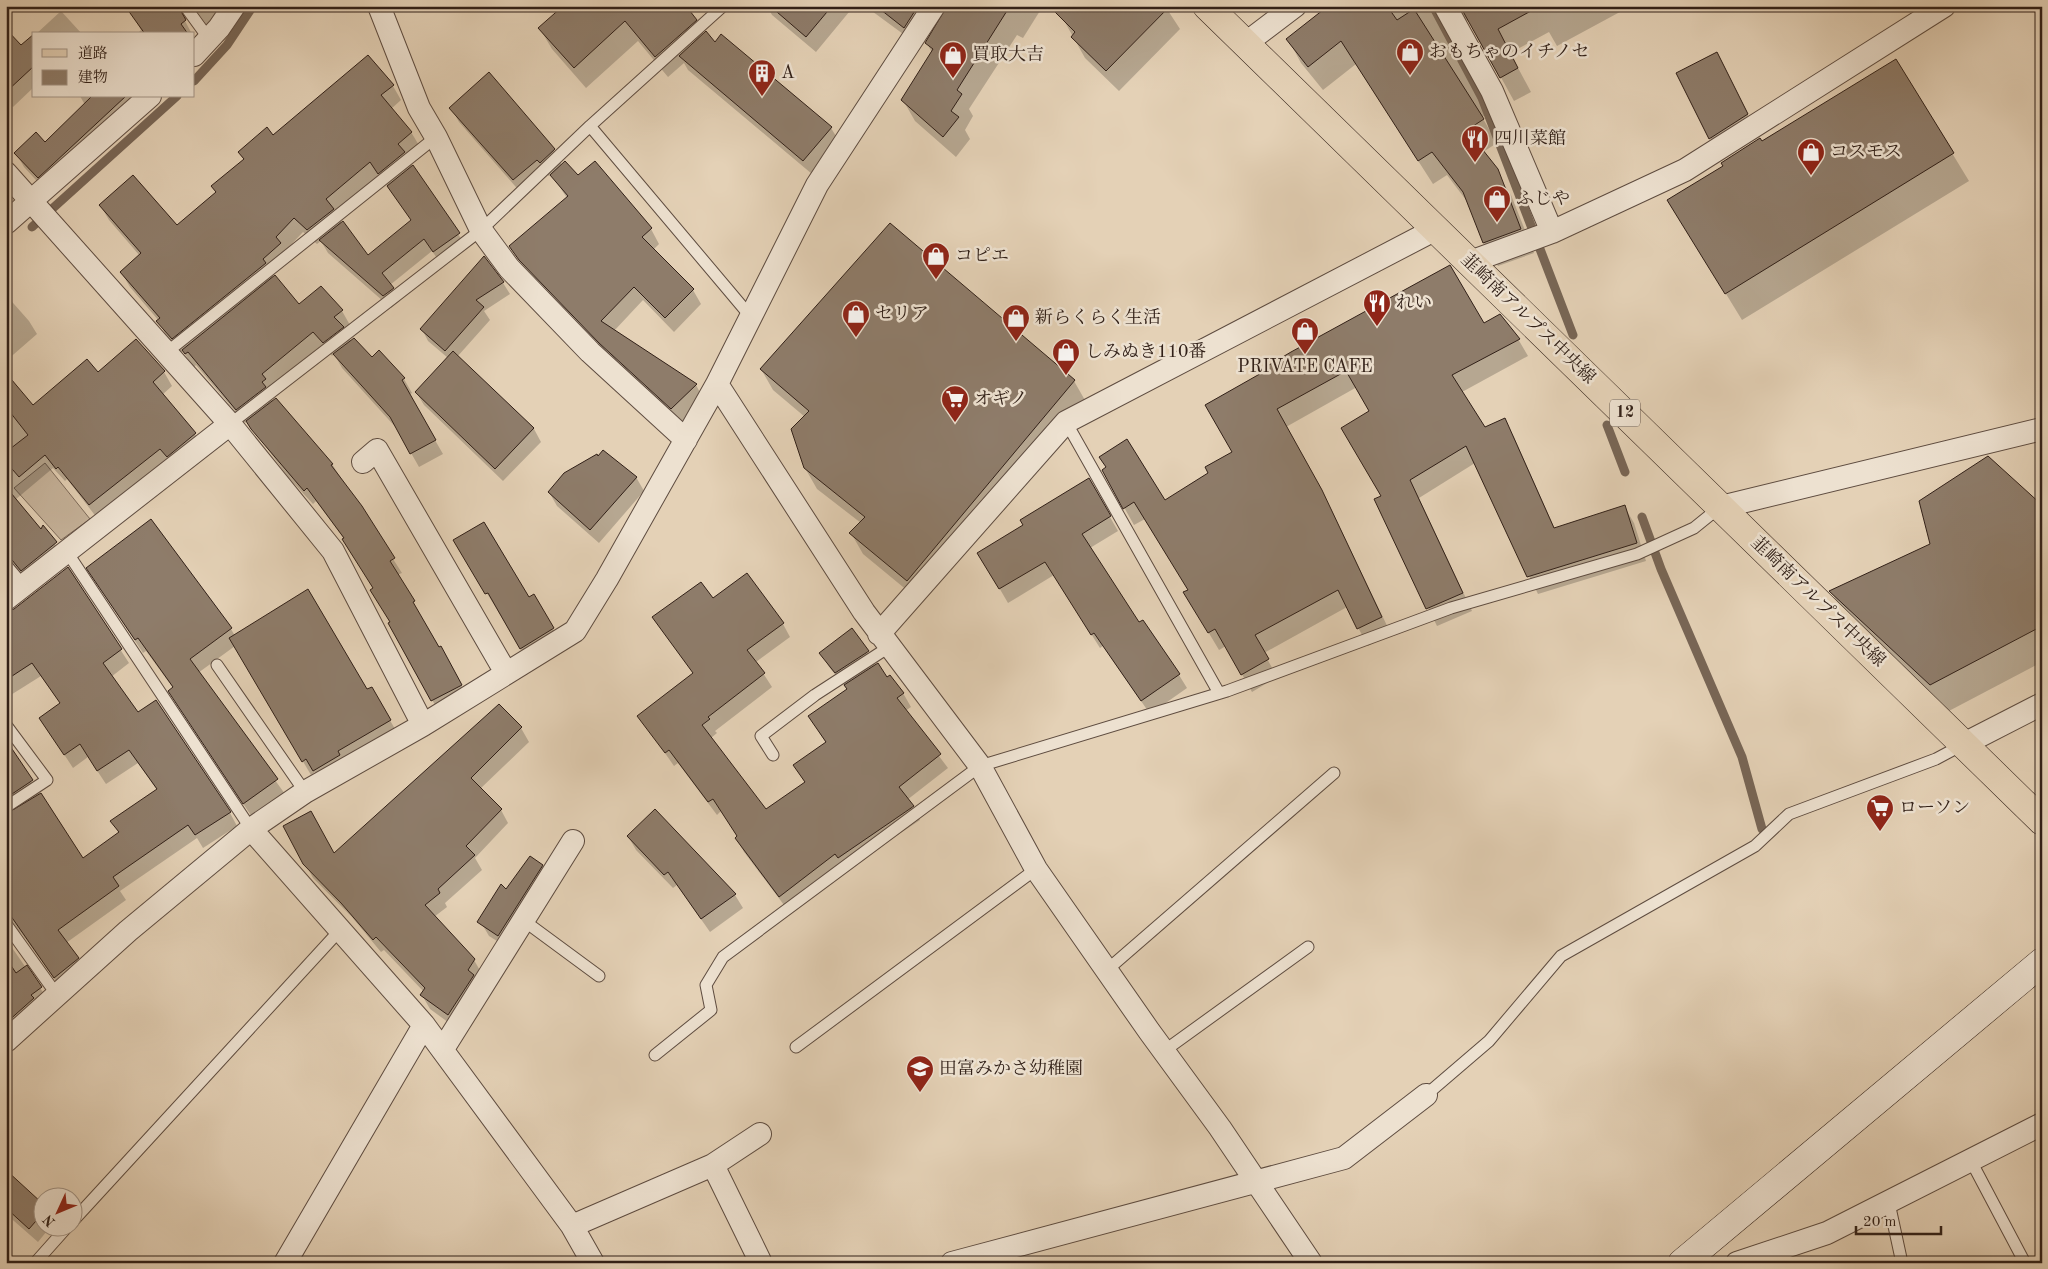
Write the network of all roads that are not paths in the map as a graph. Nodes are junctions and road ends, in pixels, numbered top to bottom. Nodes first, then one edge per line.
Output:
1 (185, 6) edge
2 (234, 6) edge
3 (379, 6) edge
4 (723, 6) edge
5 (934, 6) edge
6 (1207, 6) edge
7 (1295, 6) edge
8 (1445, 6) edge
9 (1944, 6) edge
10 (1246, 44) junction
11 (201, 47) edge
12 (148, 98) edge
13 (590, 126) junction
14 (436, 136) junction
15 (6, 173) edge
16 (34, 204) junction
17 (6, 223) edge
18 (1436, 229) junction
19 (481, 230) junction
20 (1550, 233) junction
21 (1470, 262) junction
22 (751, 317) junction
23 (167, 352) junction
24 (717, 384) junction
25 (1066, 422) junction
26 (230, 424) junction
27 (2042, 429) edge
28 (686, 440) junction
29 (363, 462) dead end
30 (1721, 507) junction
31 (67, 552) junction
32 (6, 565) edge
33 (15, 592) edge
34 (884, 640) junction
35 (217, 665) dead end
36 (506, 673) junction
37 (1219, 693) junction
38 (2042, 704) edge
39 (6, 725) edge
40 (423, 725) junction
41 (1964, 744) junction
42 (773, 755) dead end
43 (980, 766) junction
44 (1334, 774) dead end
45 (305, 792) junction
46 (6, 808) edge
47 (2042, 821) edge
48 (251, 829) junction
49 (573, 841) dead end
50 (1036, 869) junction
51 (523, 920) junction
52 (6, 924) edge
53 (340, 929) junction
54 (1308, 947) dead end
55 (2042, 962) edge
56 (1107, 970) junction
57 (599, 976) dead end
58 (57, 995) junction
59 (424, 1025) junction
60 (6, 1041) edge
61 (796, 1046) dead end
62 (443, 1049) junction
63 (1164, 1051) junction
64 (655, 1055) dead end
65 (1426, 1095) joint
66 (2042, 1125) edge
67 (760, 1134) dead end
68 (1971, 1161) junction
69 (713, 1165) junction
70 (1256, 1181) junction
71 (1889, 1203) junction
72 (82, 1211) edge
73 (572, 1226) junction
74 (59, 1236) edge
75 (35, 1263) edge
76 (286, 1263) edge
77 (592, 1263) edge
78 (761, 1263) edge
79 (952, 1263) edge
80 (1310, 1263) edge
81 (1682, 1263) edge
82 (1737, 1263) edge
83 (1902, 1263) edge
84 (2025, 1263) edge

1 - 11 lane
2 - 11 street
3 - 14 street
4 - 13 lane
5 - 22 street
6 - 10 main road, 韮崎南アルプス中央線 / 12
7 - 10 street
8 - 20 street
9 - 20 street
10 - 18 main road, 韮崎南アルプス中央線 / 12
12 - 16 street
13 - 19 lane
13 - 22 lane
14 - 19 street
14 - 23 lane
15 - 16 street
16 - 17 street
16 - 23 street
18 - 21 main road, 韮崎南アルプス中央線 / 12
18 - 25 street
19 - 26 lane
19 - 28 street
20 - 21 street
21 - 30 main road, 韮崎南アルプス中央線 / 12
22 - 24 street
23 - 26 street
24 - 28 street
24 - 34 street
25 - 34 street
25 - 37 lane
26 - 31 street
26 - 40 street
27 - 30 street
28 - 36 street
29 - 36 street
30 - 37 lane
30 - 41 main road, 韮崎南アルプス中央線 / 12
31 - 33 street
31 - 48 lane
32 - 33 lane
34 - 42 lane
34 - 43 street
35 - 45 lane
36 - 40 street
37 - 43 lane
38 - 41 street
39 - 46 lane
40 - 45 street
41 - 47 main road, 韮崎南アルプス中央線 / 12
41 - 65 lane
43 - 50 street
43 - 64 lane
44 - 56 lane
45 - 48 street
48 - 53 street
48 - 58 street
49 - 51 street
50 - 56 street
50 - 61 lane
51 - 57 lane
51 - 62 street
52 - 58 lane
53 - 59 street
53 - 72 lane
54 - 63 lane
55 - 81 street
56 - 63 street
58 - 60 street
59 - 62 street
59 - 76 street
62 - 73 street
63 - 70 street
65 - 70 street
66 - 68 street
67 - 69 street
68 - 71 street
68 - 84 lane
69 - 73 street
69 - 78 street
70 - 79 street
70 - 80 street
71 - 82 street
71 - 83 lane
73 - 77 street
74 - 75 lane

